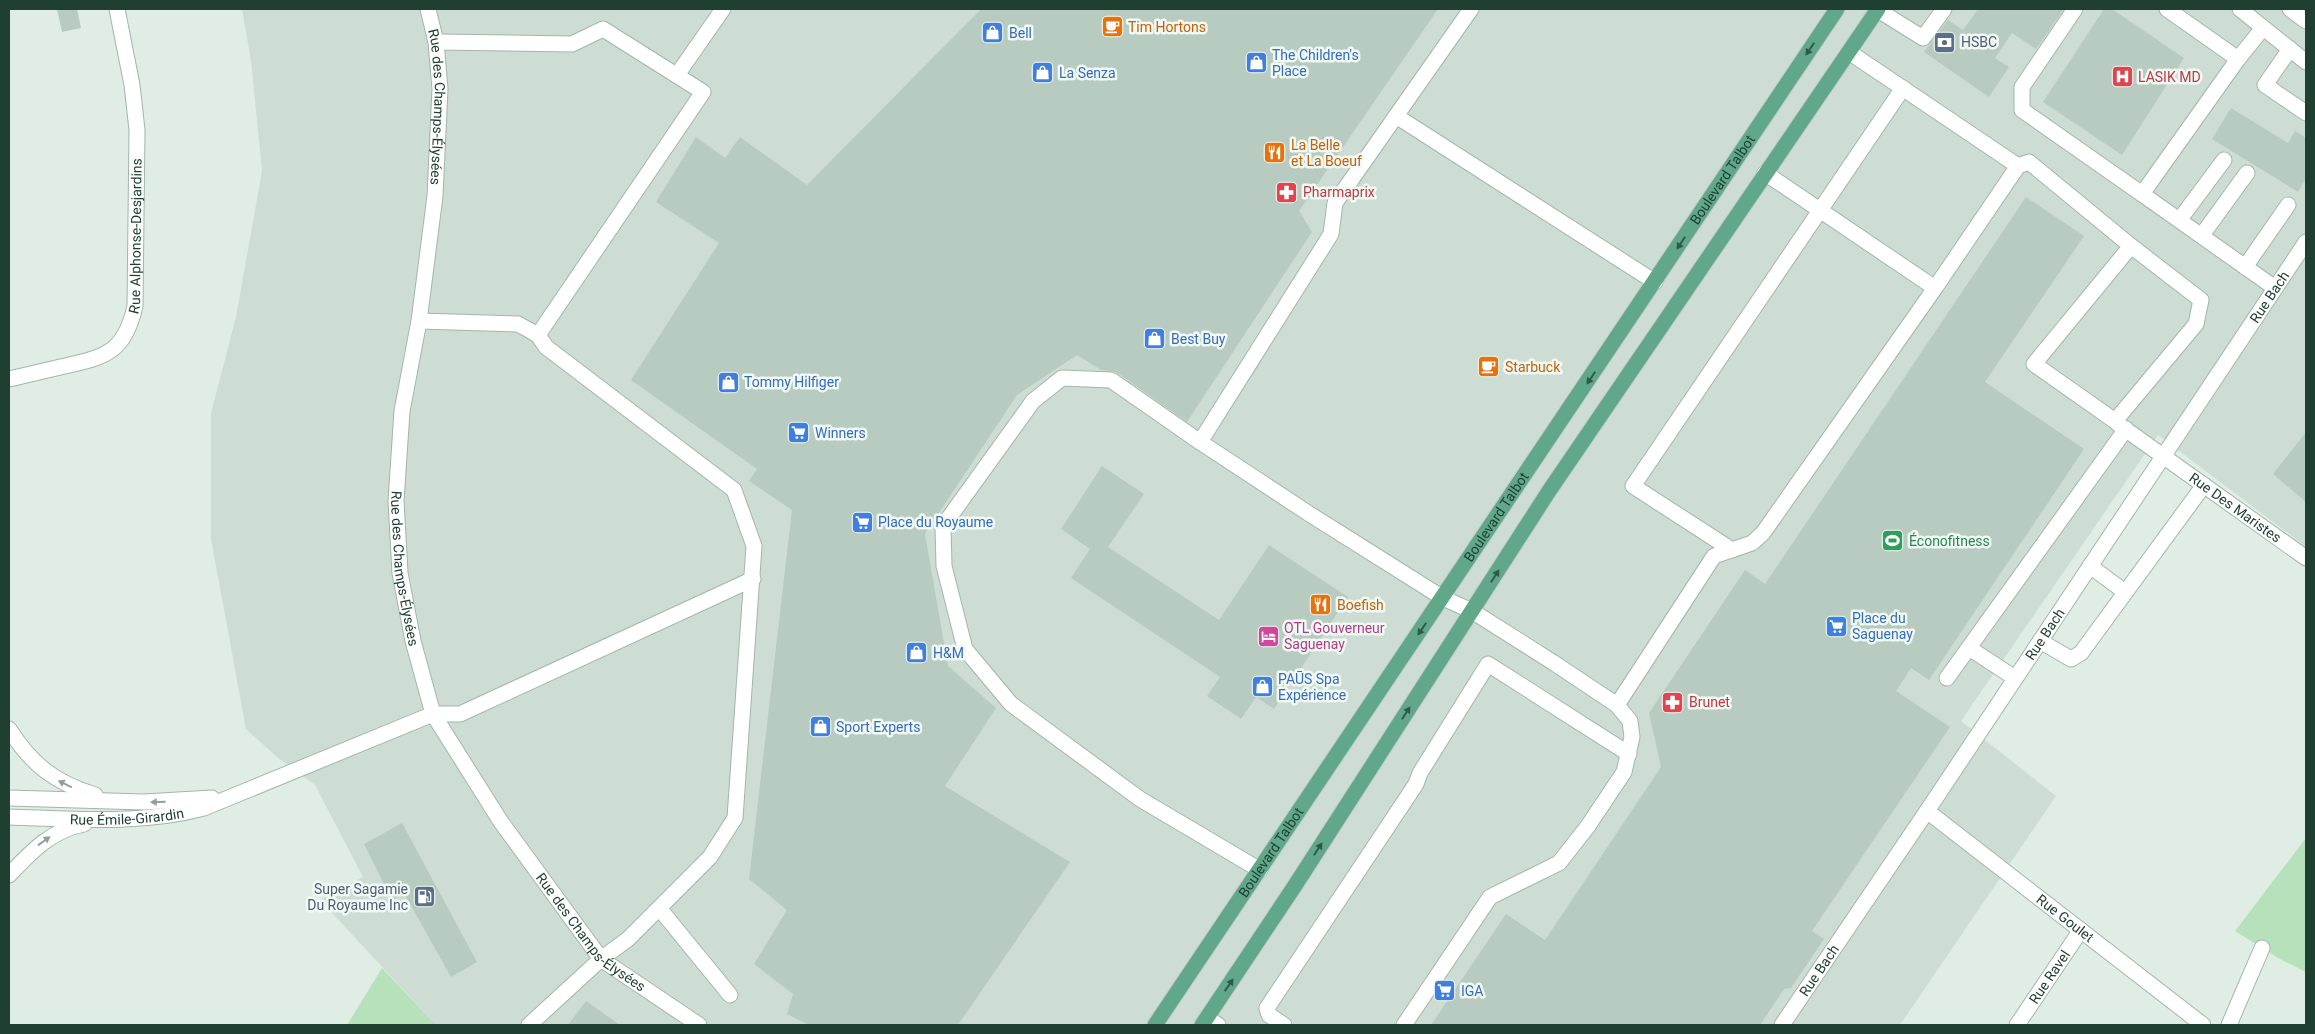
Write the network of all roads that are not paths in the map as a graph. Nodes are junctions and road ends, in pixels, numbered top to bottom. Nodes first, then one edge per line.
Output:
1 (117, 9) edge
2 (428, 9) edge
3 (723, 9) edge
4 (1471, 9) edge
5 (1837, 9) edge
6 (1878, 9) edge
7 (1944, 9) edge
8 (2075, 9) edge
9 (2167, 9) edge
10 (2240, 9) edge
11 (2290, 9) edge
12 (2306, 21) edge
13 (2263, 28) junction
14 (436, 42) junction
15 (2290, 49) junction
16 (1849, 52) junction
17 (2238, 59) junction
18 (2306, 62) edge
19 (677, 75) junction
20 (1903, 88) junction
21 (2306, 113) edge
22 (1396, 116) junction
23 (2224, 160) dead end
24 (2018, 166) junction
25 (2247, 173) dead end
26 (1765, 174) junction
27 (2142, 194) junction
28 (2288, 205) dead end
29 (1820, 211) junction
30 (2180, 219) junction
31 (2202, 235) junction
32 (2306, 242) edge
33 (2131, 246) junction
34 (2245, 266) junction
35 (1655, 282) junction
36 (1935, 288) junction
37 (2275, 288) junction
38 (419, 321) junction
39 (538, 336) junction
40 (9, 379) edge
41 (2120, 425) junction
42 (1200, 442) junction
43 (2164, 456) junction
44 (2204, 485) junction
45 (1732, 550) junction
46 (2306, 558) edge
47 (2090, 566) junction
48 (753, 579) junction
49 (2125, 592) junction
50 (1443, 598) junction
51 (1472, 611) junction
52 (2040, 641) junction
53 (1969, 648) junction
54 (1947, 678) dead end
55 (2015, 678) junction
56 (1617, 705) junction
57 (434, 714) junction
58 (9, 729) edge
59 (1629, 754) junction
60 (241, 794) junction
61 (9, 798) edge
62 (110, 800) junction
63 (1927, 811) junction
64 (9, 817) edge
65 (107, 820) junction
66 (1260, 870) junction
67 (9, 875) edge
68 (659, 908) junction
69 (2081, 930) junction
70 (2262, 948) dead end
71 (601, 959) junction
72 (730, 995) dead end
73 (1209, 1023) edge
74 (529, 1025) edge
75 (699, 1025) edge
76 (1155, 1025) edge
77 (1284, 1025) edge
78 (1404, 1025) edge
79 (1782, 1025) edge
80 (2017, 1025) edge
81 (2204, 1025) edge
82 (2229, 1025) edge

1 - 40 street, Rue Alphonse-Desjardins
2 - 14 street, Rue des Champs-Élysées
3 - 19 street
4 - 22 street
5 -> 35 main road, Boulevard Talbot
6 - 7 street
6 - 16 main road, Boulevard Talbot
8 - 27 street
9 - 17 street
10 - 13 street
11 - 12 street
13 - 15 street
13 - 17 street
14 - 19 street
14 - 38 street, Rue des Champs-Élysées
15 - 18 street
15 - 21 street
16 - 20 street
16 - 26 main road, Boulevard Talbot
17 - 27 street
19 - 39 street
20 - 24 street
20 - 29 street
22 - 35 street
22 - 42 street
23 - 30 street
24 - 33 street
24 - 36 street
25 - 31 street
26 - 29 street
51 -> 26 main road, Boulevard Talbot
27 - 30 street
28 - 34 street
29 - 36 street
29 - 45 street
30 - 31 street
31 - 34 street
32 - 37 street, Rue Bach
33 - 41 street
33 - 41 street, Rue Des Maristes
34 - 37 street
35 -> 50 main road, Boulevard Talbot
36 - 45 street
37 - 43 street, Rue Bach
38 - 39 street
38 - 57 street, Rue des Champs-Élysées
39 - 48 street
41 - 43 street, Rue Des Maristes
41 - 53 street
42 - 50 street
42 - 66 street
43 - 44 street, Rue Des Maristes
43 - 47 street, Rue Bach
44 - 46 street, Rue Des Maristes
44 - 49 street
45 - 56 street
47 - 49 street
47 - 52 street, Rue Bach
48 - 57 street
48 - 68 street
49 - 52 street
50 - 51 street
50 -> 66 main road, Boulevard Talbot
51 - 56 street
73 -> 51 main road, Boulevard Talbot
52 - 55 street, Rue Bach
53 - 54 street
53 - 55 street
55 - 63 street, Rue Bach
56 - 59 street
57 - 60 street, Rue Émile-Girardin
57 - 71 street, Rue des Champs-Élysées
62 -> 58 street
59 - 77 street
59 - 78 street
60 -> 62 street, Rue Émile-Girardin
60 - 65 street, Rue Émile-Girardin
61 - 62 street, Rue Émile-Girardin
63 - 69 street, Rue Goulet
63 - 79 street, Rue Bach
64 - 65 street, Rue Émile-Girardin
67 -> 65 street
66 - 76 main road, Boulevard Talbot
68 - 71 street
68 - 72 street
69 - 80 street, Rue Ravel
69 - 81 street, Rue Goulet
70 - 82 street
71 - 74 street
71 - 75 street, Rue des Champs-Élysées

